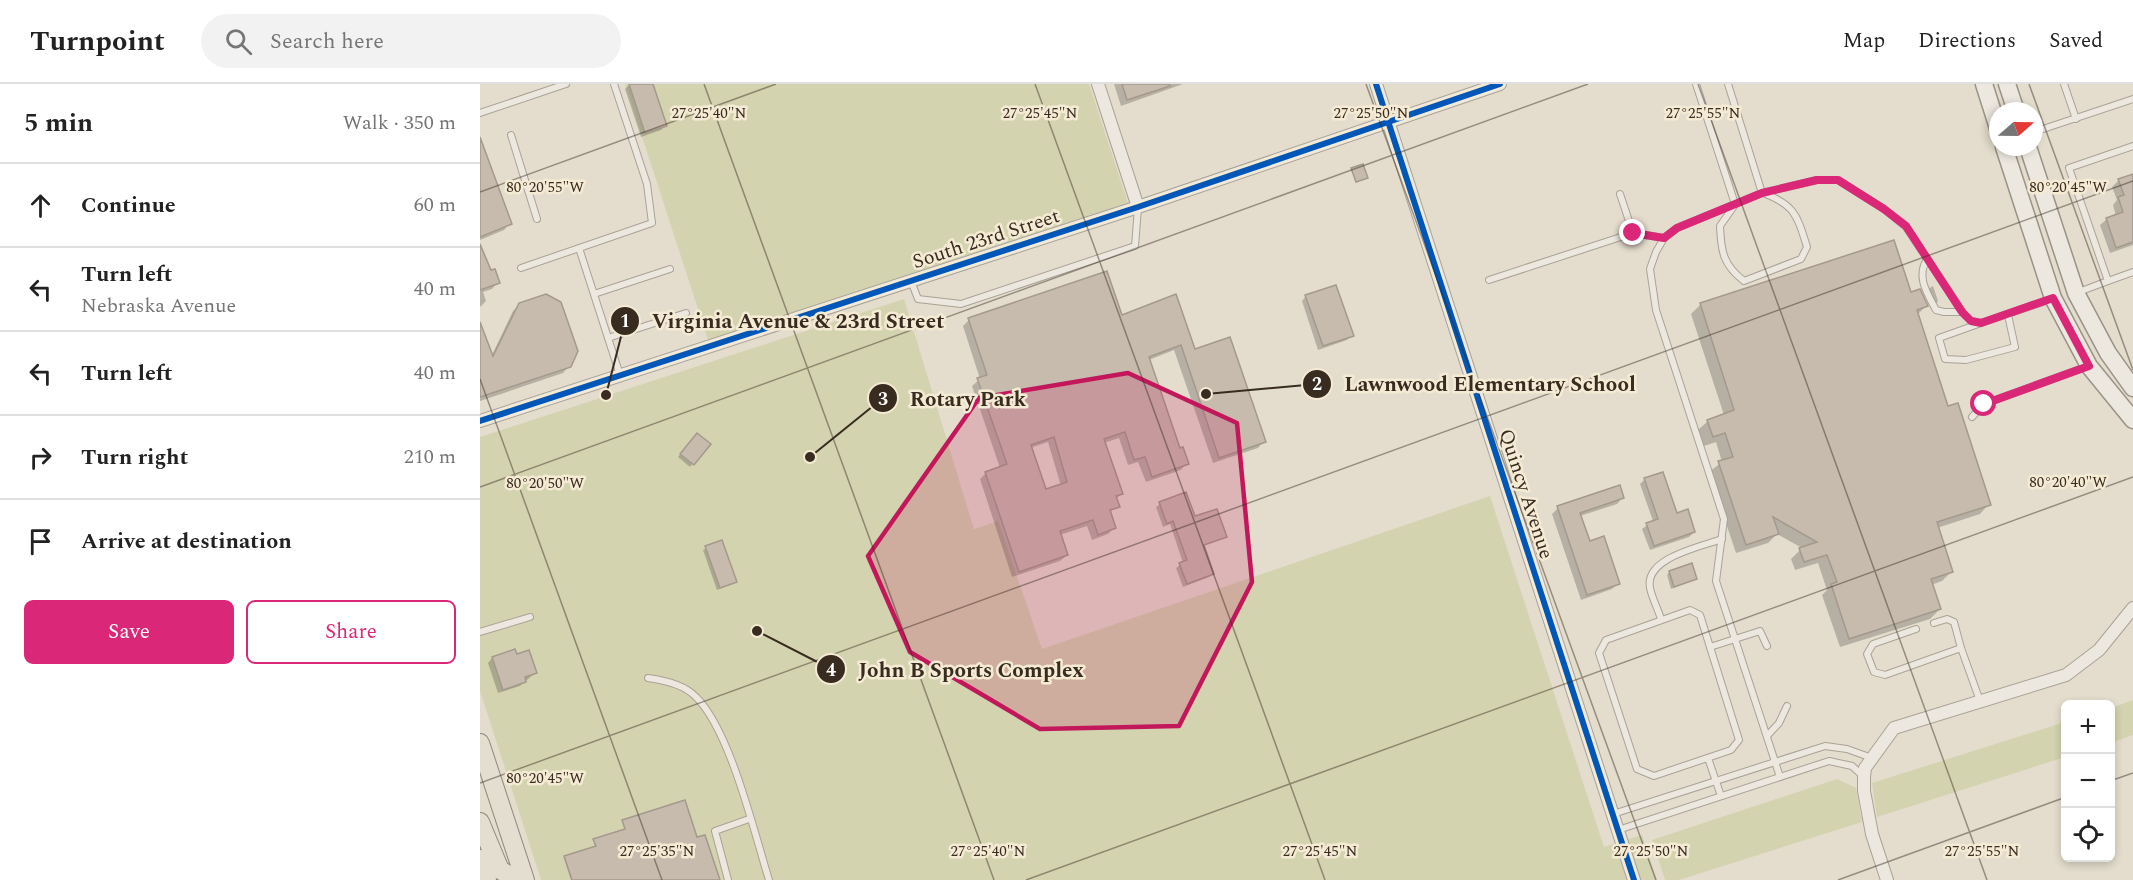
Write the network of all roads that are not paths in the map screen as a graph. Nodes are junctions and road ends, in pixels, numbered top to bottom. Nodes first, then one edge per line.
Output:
1 (566, 84) edge
2 (614, 84) edge
3 (1098, 84) edge
4 (1376, 84) edge
5 (1500, 84) edge
6 (1696, 84) edge
7 (1728, 84) edge
8 (1984, 84) edge
9 (2007, 84) edge
10 (2064, 84) edge
11 (1470, 89) edge
12 (2133, 99) edge
13 (1990, 102) edge
14 (2013, 102) edge
15 (481, 110) edge
16 (2076, 119) junction
17 (1388, 121) junction
18 (2043, 129) edge
19 (511, 135) dead end
20 (2133, 146) edge
21 (2007, 156) edge
22 (2031, 156) edge
23 (1762, 193) junction
24 (1620, 194) dead end
25 (1735, 204) junction
26 (1138, 207) junction
27 (537, 219) dead end
28 (1633, 233) junction
29 (1664, 238) junction
30 (579, 248) junction
31 (1927, 259) junction
32 (521, 268) dead end
33 (670, 269) dead end
34 (2133, 272) edge
35 (1489, 280) dead end
36 (911, 281) junction
37 (2108, 281) junction
38 (2076, 293) junction
39 (594, 294) junction
40 (2053, 298) junction
41 (1962, 312) junction
42 (686, 313) dead end
43 (2008, 315) junction
44 (1981, 323) junction
45 (608, 338) junction
46 (2108, 354) junction
47 (2089, 366) junction
48 (621, 376) junction
49 (2133, 388) edge
50 (1972, 417) dead end
51 (2133, 420) edge
52 (480, 421) edge
53 (1722, 539) junction
54 (2133, 608) edge
55 (530, 617) dead end
56 (1662, 619) junction
57 (1934, 623) dead end
58 (1916, 629) dead end
59 (480, 632) edge
60 (1735, 637) junction
61 (1767, 645) dead end
62 (1710, 647) junction
63 (1962, 648) junction
64 (648, 678) dead end
65 (1980, 702) junction
66 (1787, 706) dead end
67 (1767, 736) junction
68 (480, 743) edge
69 (1708, 758) junction
70 (1872, 758) junction
71 (1775, 762) junction
72 (1780, 777) junction
73 (1864, 777) junction
74 (1716, 782) junction
75 (1721, 796) junction
76 (1612, 814) junction
77 (749, 819) junction
78 (480, 822) edge
79 (1617, 830) junction
80 (480, 859) edge
81 (487, 880) edge
82 (518, 880) edge
83 (525, 880) edge
84 (728, 880) edge
85 (769, 880) edge
86 (1634, 880) edge
87 (1887, 880) edge

1 - 15 lane
2 - 30 lane
3 - 26 street
4 - 17 street, Quincy Avenue
5 - 11 street, South 23rd Street
6 - 25 lane
7 - 23 lane
8 - 13 street
9 - 14 street
10 - 16 lane
11 - 17 street, South 23rd Street
12 - 16 lane
16 - 18 lane
17 - 26 street, South 23rd Street
17 - 76 street, Quincy Avenue
19 - 27 lane
20 - 37 lane
21 - 40 street
22 - 38 street
23 - 25 lane
23 - 25 lane
23 - 31 lane
24 - 28 lane
25 - 29 lane
26 - 36 street, South 23rd Street
26 - 36 lane
28 - 29 lane
28 - 35 lane
29 - 53 lane
30 - 32 lane
30 - 39 lane
31 - 41 lane
31 - 41 lane
33 - 39 lane
34 - 37 lane
36 - 48 street, South 23rd Street
37 - 38 lane
38 - 40 street
38 - 46 street
39 - 45 lane
40 - 43 lane
40 - 47 street
41 - 44 lane
42 - 45 lane
43 - 44 lane
43 - 44 lane
45 - 48 lane
46 - 47 street
46 - 49 street
47 - 50 lane
47 - 51 street
48 - 52 street, South 23rd Street
53 - 56 lane
53 - 60 lane
54 - 65 street
55 - 59 lane
56 - 62 lane
56 - 69 lane
57 - 63 lane
58 - 63 lane
60 - 61 lane
60 - 62 lane
60 - 67 lane
62 - 69 lane
63 - 65 lane
64 - 77 lane
65 - 70 street
66 - 67 lane
67 - 71 lane
68 - 83 main road
69 - 74 lane
70 - 71 lane
70 - 73 street
71 - 72 lane
71 - 74 lane
72 - 73 lane
72 - 75 lane
73 - 87 street
74 - 75 lane
74 - 76 lane
75 - 79 lane
76 - 79 street, Quincy Avenue
77 - 84 lane
77 - 85 lane
78 - 82 main road
79 - 86 street, Quincy Avenue
80 - 81 main road

